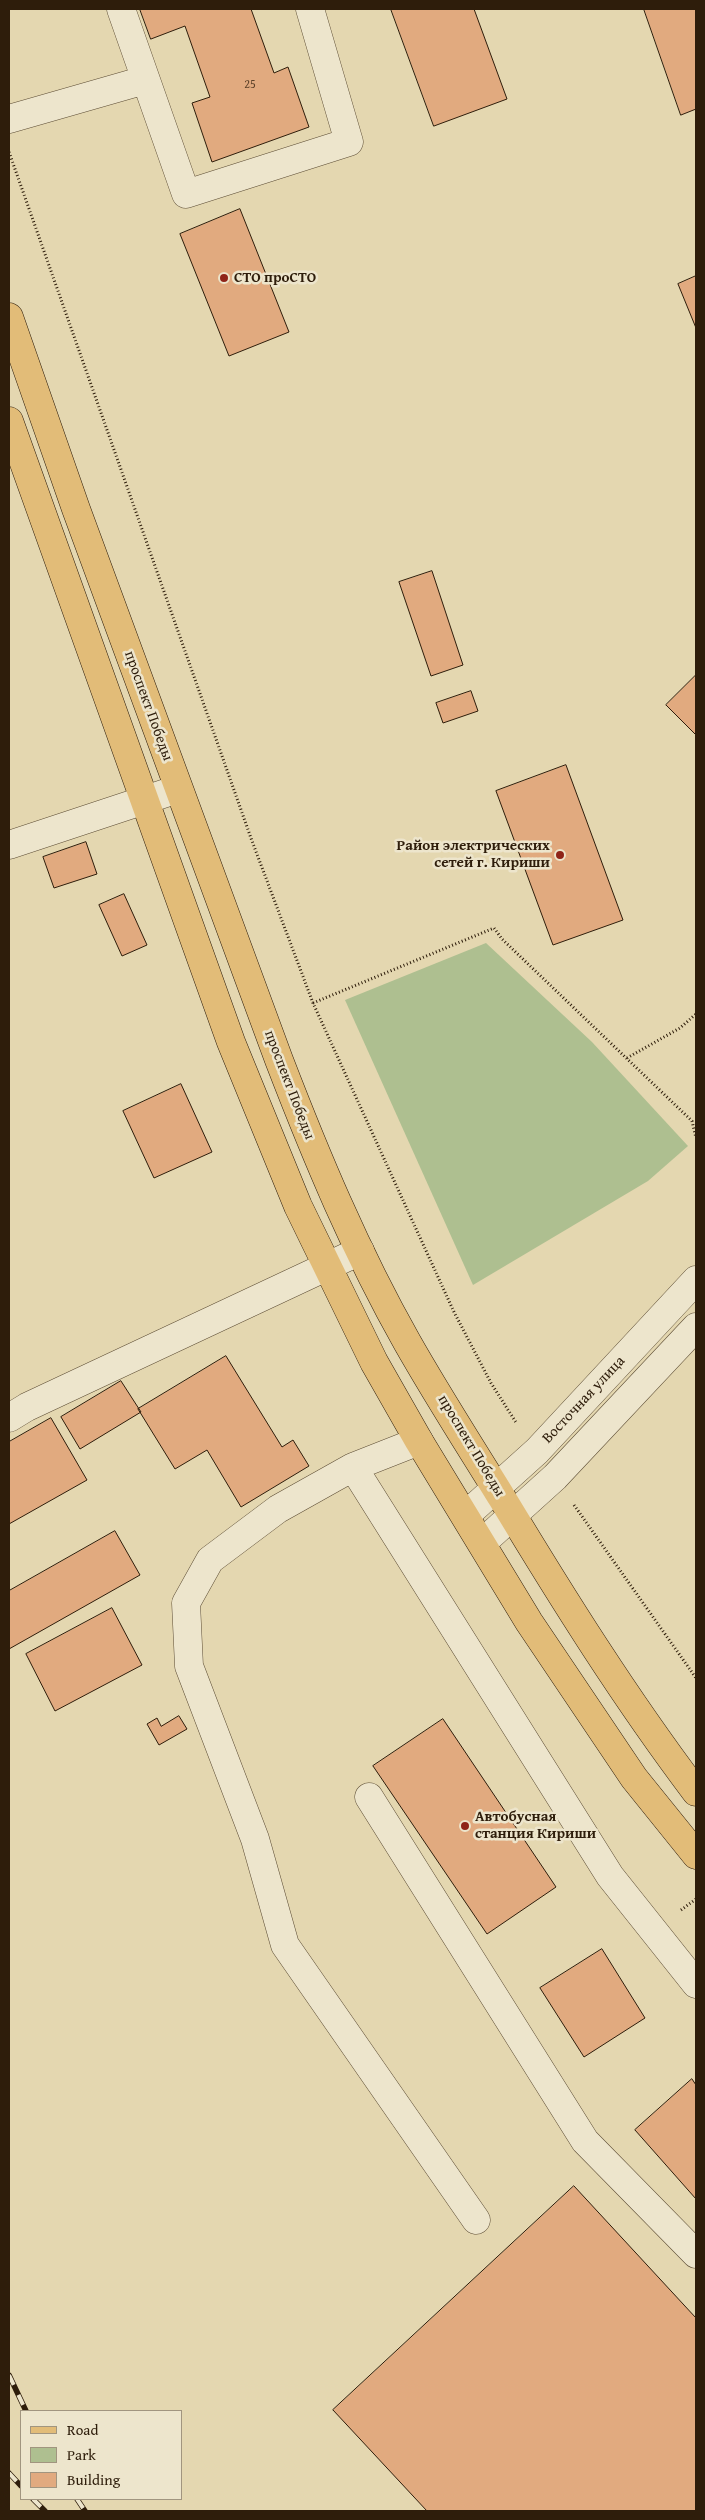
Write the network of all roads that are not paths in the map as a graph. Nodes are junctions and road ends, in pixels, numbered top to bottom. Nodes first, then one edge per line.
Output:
1 (121, 9) edge
2 (310, 9) edge
3 (145, 80) junction
4 (9, 118) edge
5 (9, 317) edge
6 (9, 421) edge
7 (178, 789) junction
8 (144, 800) junction
9 (9, 845) edge
10 (360, 1251) junction
11 (328, 1266) junction
12 (696, 1280) edge
13 (696, 1326) edge
14 (9, 1418) edge
15 (419, 1441) junction
16 (353, 1467) junction
17 (466, 1514) junction
18 (512, 1515) junction
19 (482, 1543) junction
20 (696, 1792) edge
21 (369, 1797) dead end
22 (696, 1855) edge
23 (696, 1984) edge
24 (476, 2220) dead end
25 (696, 2254) edge

1 - 3 street
2 - 3 street
3 - 4 street
5 - 7 main road, проспект Победы
6 - 8 main road
7 - 8 street
7 - 10 main road, проспект Победы
8 - 9 street
8 - 11 main road
10 - 11 street
10 - 18 main road, проспект Победы
11 - 14 street
11 - 15 main road
12 - 17 street, Восточная улица
13 - 18 street, Восточная улица
15 - 16 street
15 - 17 main road
16 - 23 street
16 - 24 street
17 - 19 main road
18 - 19 street, Восточная улица
18 - 20 main road, проспект Победы
19 - 22 main road
21 - 25 street

